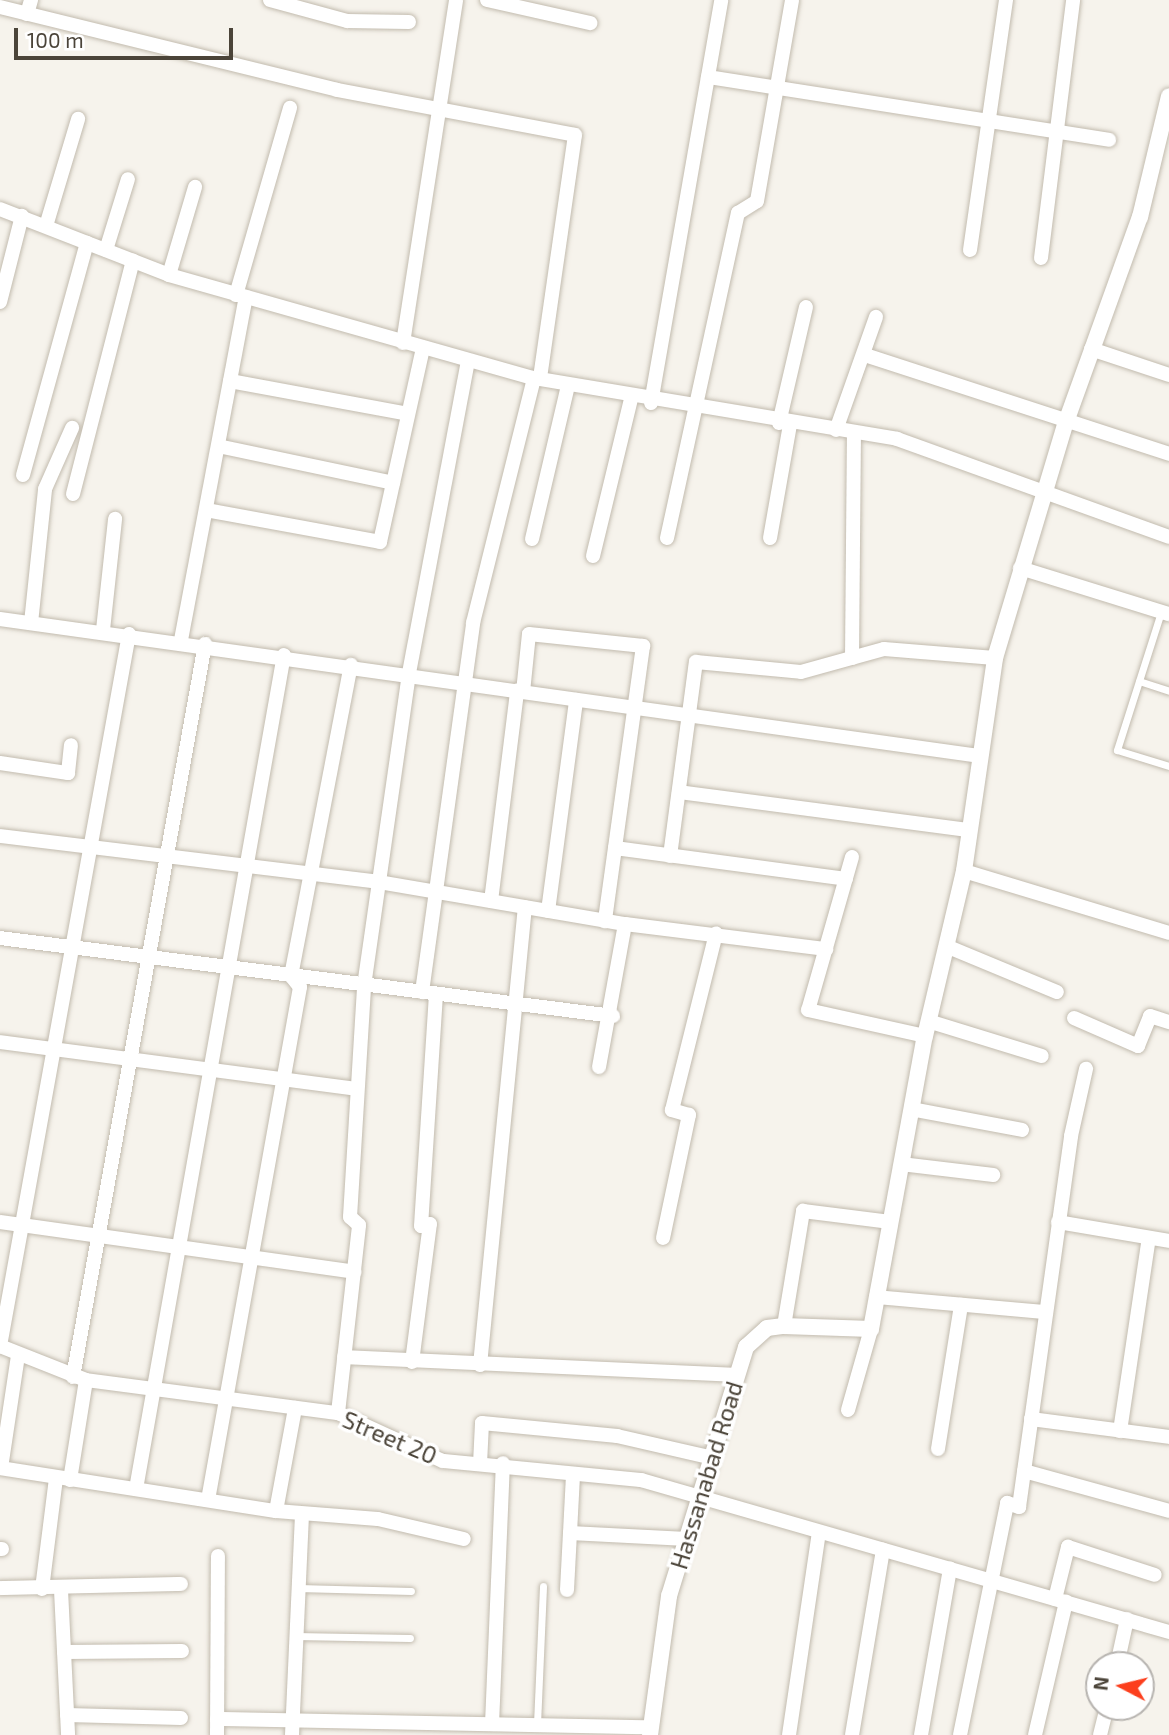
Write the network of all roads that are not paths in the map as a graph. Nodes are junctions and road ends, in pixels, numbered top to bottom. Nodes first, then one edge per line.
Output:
1 (270, 0) edge
2 (456, 0) edge
3 (721, 0) edge
4 (792, 0) edge
5 (1006, 0) edge
6 (1073, 0) edge
7 (497, 1) edge
8 (29, 7) edge
9 (0, 8) edge
10 (409, 22) dead end
11 (590, 23) dead end
12 (708, 77) junction
13 (776, 90) junction
14 (1169, 96) edge
15 (290, 108) dead end
16 (444, 109) junction
17 (78, 119) dead end
18 (989, 122) junction
19 (1056, 132) junction
20 (1109, 140) dead end
21 (128, 179) dead end
22 (195, 187) dead end
23 (0, 209) edge
24 (22, 216) junction
25 (46, 226) junction
26 (88, 243) junction
27 (106, 250) junction
28 (970, 250) dead end
29 (1041, 258) dead end
30 (133, 261) junction
31 (169, 275) junction
32 (241, 296) junction
33 (0, 302) edge
34 (806, 307) dead end
35 (876, 317) dead end
36 (403, 343) junction
37 (423, 348) junction
38 (1091, 349) junction
39 (865, 355) junction
40 (468, 361) junction
41 (1169, 374) edge
42 (537, 379) junction
43 (230, 381) junction
44 (568, 386) junction
45 (631, 399) junction
46 (652, 403) junction
47 (698, 410) junction
48 (408, 414) junction
49 (1066, 422) junction
50 (785, 424) junction
51 (72, 428) dead end
52 (836, 430) junction
53 (854, 432) junction
54 (218, 446) junction
55 (1169, 454) edge
56 (23, 475) dead end
57 (393, 483) junction
58 (1043, 493) junction
59 (73, 494) dead end
60 (206, 510) junction
61 (115, 519) dead end
62 (1169, 537) edge
63 (667, 538) dead end
64 (770, 538) dead end
65 (532, 539) dead end
66 (593, 556) dead end
67 (1020, 568) junction
68 (1165, 613) edge
69 (0, 619) edge
70 (31, 623) junction
71 (103, 630) junction
72 (129, 634) junction
73 (181, 640) junction
74 (205, 643) junction
75 (284, 655) junction
76 (852, 658) junction
77 (995, 658) junction
78 (351, 665) junction
79 (409, 673) junction
80 (1139, 681) junction
81 (465, 683) junction
82 (520, 691) junction
83 (1169, 691) edge
84 (576, 699) junction
85 (634, 708) junction
86 (689, 715) junction
87 (71, 745) dead end
88 (979, 756) junction
89 (0, 764) edge
90 (1169, 766) edge
91 (679, 792) junction
92 (970, 830) junction
93 (0, 836) edge
94 (92, 846) junction
95 (615, 848) junction
96 (169, 856) junction
97 (670, 856) junction
98 (852, 857) dead end
99 (248, 864) junction
100 (964, 871) junction
101 (311, 873) junction
102 (846, 879) junction
103 (379, 882) junction
104 (439, 892) junction
105 (491, 901) junction
106 (525, 907) junction
107 (548, 911) junction
108 (605, 921) junction
109 (625, 924) junction
110 (716, 933) junction
111 (1169, 933) edge
112 (0, 938) edge
113 (946, 946) junction
114 (75, 947) junction
115 (826, 949) junction
116 (150, 957) junction
117 (228, 968) junction
118 (291, 976) junction
119 (364, 986) junction
120 (1057, 992) dead end
121 (429, 993) junction
122 (511, 1003) junction
123 (612, 1016) junction
124 (1073, 1018) dead end
125 (1169, 1021) edge
126 (926, 1028) junction
127 (0, 1041) edge
128 (55, 1049) junction
129 (1042, 1056) dead end
130 (132, 1060) junction
131 (599, 1067) dead end
132 (1086, 1069) dead end
133 (209, 1070) junction
134 (284, 1080) junction
135 (357, 1089) junction
136 (911, 1109) junction
137 (1022, 1130) dead end
138 (901, 1164) junction
139 (993, 1175) dead end
140 (0, 1222) edge
141 (890, 1222) junction
142 (1058, 1222) junction
143 (22, 1225) junction
144 (99, 1237) junction
145 (663, 1238) dead end
146 (1149, 1238) junction
147 (1169, 1241) edge
148 (176, 1248) junction
149 (251, 1259) junction
150 (354, 1272) junction
151 (876, 1297) junction
152 (961, 1305) junction
153 (1045, 1312) junction
154 (783, 1326) junction
155 (871, 1329) junction
156 (0, 1346) edge
157 (18, 1355) junction
158 (344, 1357) junction
159 (412, 1362) junction
160 (480, 1365) junction
161 (737, 1375) junction
162 (79, 1379) junction
163 (152, 1392) junction
164 (227, 1400) junction
165 (295, 1408) junction
166 (848, 1410) dead end
167 (338, 1413) junction
168 (1031, 1419) junction
169 (1120, 1431) junction
170 (1169, 1437) edge
171 (938, 1450) dead end
172 (713, 1458) junction
173 (503, 1463) junction
174 (480, 1464) junction
175 (0, 1468) edge
176 (1024, 1471) junction
177 (573, 1474) junction
178 (63, 1479) junction
179 (136, 1489) junction
180 (208, 1500) junction
181 (700, 1500) junction
182 (276, 1511) junction
183 (1169, 1511) edge
184 (302, 1514) junction
185 (819, 1532) junction
186 (570, 1533) junction
187 (464, 1539) dead end
188 (687, 1539) junction
189 (883, 1550) junction
190 (218, 1556) dead end
191 (950, 1569) junction
192 (1155, 1575) dead end
193 (992, 1581) junction
194 (181, 1584) dead end
195 (543, 1586) dead end
196 (0, 1588) edge
197 (294, 1588) junction
198 (42, 1589) junction
199 (61, 1590) junction
200 (568, 1590) dead end
201 (411, 1591) dead end
202 (1060, 1600) junction
203 (1127, 1619) junction
204 (1169, 1632) edge
205 (293, 1636) junction
206 (410, 1638) dead end
207 (183, 1651) dead end
208 (1119, 1651) edge
209 (64, 1652) junction
210 (67, 1715) junction
211 (181, 1718) dead end
212 (217, 1719) junction
213 (292, 1720) junction
214 (492, 1724) junction
215 (537, 1725) junction
216 (650, 1731) edge
217 (68, 1735) edge
218 (217, 1735) edge
219 (292, 1735) edge
220 (789, 1735) edge
221 (852, 1735) edge
222 (920, 1735) edge
223 (960, 1735) edge
224 (1035, 1735) edge

1 - 10 street
2 - 16 street
3 - 12 street
4 - 13 street
5 - 18 street
6 - 19 street
7 - 11 street
8 - 9 street
8 - 16 street
12 - 13 street
12 - 46 street
13 - 18 street
13 - 47 street
14 - 38 street
15 - 32 street
16 - 36 street
16 - 42 street
17 - 25 street
18 - 19 street
18 - 28 street
19 - 20 street
19 - 29 street
21 - 27 street
22 - 31 street
23 - 24 street
24 - 25 street
24 - 33 street
25 - 26 street
26 - 27 street
26 - 56 street
27 - 30 street
30 - 31 street
30 - 59 street
31 - 32 street
32 - 36 street
32 - 43 street
34 - 50 street
35 - 39 street
36 - 37 street
37 - 40 street
37 - 48 street
38 - 41 street
38 - 49 street
39 - 49 street
39 - 52 street
40 - 42 street
40 - 79 street
42 - 44 street
42 - 81 street
43 - 48 street
43 - 54 street
44 - 45 street
44 - 65 street
45 - 46 street
45 - 66 street
46 - 47 street
47 - 50 street
47 - 63 street
48 - 57 street
49 - 55 street
49 - 58 street
50 - 52 street
50 - 64 street
51 - 70 street
52 - 53 street
53 - 58 street
53 - 76 street
54 - 57 street
54 - 60 street
57 - 60 street
58 - 62 street
58 - 67 street
60 - 73 street
61 - 71 street
67 - 68 street
67 - 77 street
68 - 80 lane
69 - 70 street
70 - 71 street
71 - 72 street
72 - 73 street
72 - 94 street
73 - 74 street
74 - 75 street
74 - 96 street
75 - 78 street
75 - 99 street
76 - 77 street
76 - 86 street
77 - 88 street
78 - 79 street
78 - 101 street
79 - 81 street
79 - 103 street
80 - 83 lane
80 - 90 lane
81 - 82 street
81 - 104 street
82 - 84 street
82 - 85 street
82 - 105 street
84 - 85 street
84 - 107 street
85 - 86 street
85 - 95 street
86 - 88 street
86 - 91 street
87 - 89 street
88 - 92 street
91 - 92 street
91 - 97 street
92 - 100 street
93 - 94 street
94 - 96 street
94 - 114 street
95 - 97 street
95 - 108 street
96 - 99 street
96 - 116 street
97 - 102 street
98 - 102 street
99 - 101 street
99 - 117 street
100 - 111 street
100 - 113 street
101 - 103 street
101 - 118 street
102 - 115 street
103 - 104 street
103 - 119 street
104 - 105 street
104 - 121 street
105 - 106 street
106 - 107 street
106 - 122 street
107 - 108 street
108 - 109 street
109 - 110 street
109 - 123 street
110 - 115 street
110 - 145 street
112 - 114 street
113 - 120 street
113 - 126 street
114 - 116 street
114 - 128 street
115 - 126 street
116 - 117 street
116 - 130 street
117 - 118 street
117 - 133 street
118 - 119 street
118 - 134 street
119 - 121 street
119 - 135 street
121 - 122 street
121 - 159 street
122 - 123 street
122 - 160 street
123 - 131 street
124 - 125 street
126 - 129 street
126 - 136 street
127 - 128 street
128 - 130 street
128 - 143 street
130 - 133 street
130 - 144 street
132 - 142 street
133 - 134 street
133 - 148 street
134 - 135 street
134 - 149 street
135 - 150 street
136 - 137 street
136 - 138 street
138 - 139 street
138 - 141 street
140 - 143 street
141 - 151 street
141 - 154 street
142 - 146 street
142 - 153 street
143 - 144 street
143 - 156 street
144 - 148 street
144 - 162 street
146 - 147 street
146 - 169 street
148 - 149 street
148 - 163 street
149 - 150 street
149 - 164 street
150 - 158 street
151 - 152 street
151 - 155 street
152 - 153 street
152 - 171 street
153 - 168 street
154 - 155 street, Hassanabad Road
154 - 161 street, Hassanabad Road
155 - 166 street
156 - 157 street, Street 20
157 - 162 street, Street 20
157 - 175 street
158 - 159 street
158 - 167 street
159 - 160 street
160 - 161 street
161 - 172 street, Hassanabad Road
162 - 163 street, Street 20
162 - 178 street
163 - 164 street, Street 20
163 - 179 street
164 - 165 street, Street 20
164 - 180 street
165 - 167 street, Street 20
165 - 182 street
167 - 174 street, Street 20
168 - 169 street
168 - 176 street
169 - 170 street
172 - 174 street
172 - 181 street, Hassanabad Road
173 - 174 street, Street 20
173 - 177 street, Street 20
173 - 214 street
175 - 178 street
176 - 183 street
176 - 193 street
177 - 181 street, Street 20
177 - 186 street
178 - 179 street
178 - 198 street
179 - 180 street
180 - 182 street
181 - 185 street, Street 20
181 - 188 street, Hassanabad Road
182 - 184 street
184 - 187 street
184 - 197 street
185 - 189 street, Street 20
185 - 220 street
186 - 188 street
186 - 200 street
188 - 216 street, Hassanabad Road
189 - 191 street, Street 20
189 - 221 street
190 - 212 street
191 - 193 street, Street 20
191 - 222 street
192 - 202 street
193 - 202 street, Street 20
193 - 223 street
194 - 199 street
195 - 215 lane
196 - 198 street
197 - 201 lane
197 - 205 street
198 - 199 street
199 - 209 street
202 - 203 street, Street 20
202 - 224 street
203 - 204 street, Street 20
203 - 208 street
205 - 206 lane
205 - 213 street
207 - 209 street
209 - 210 street
210 - 211 street
210 - 217 street
212 - 213 street
212 - 218 street
213 - 214 street
213 - 219 street
214 - 215 street
215 - 216 street

